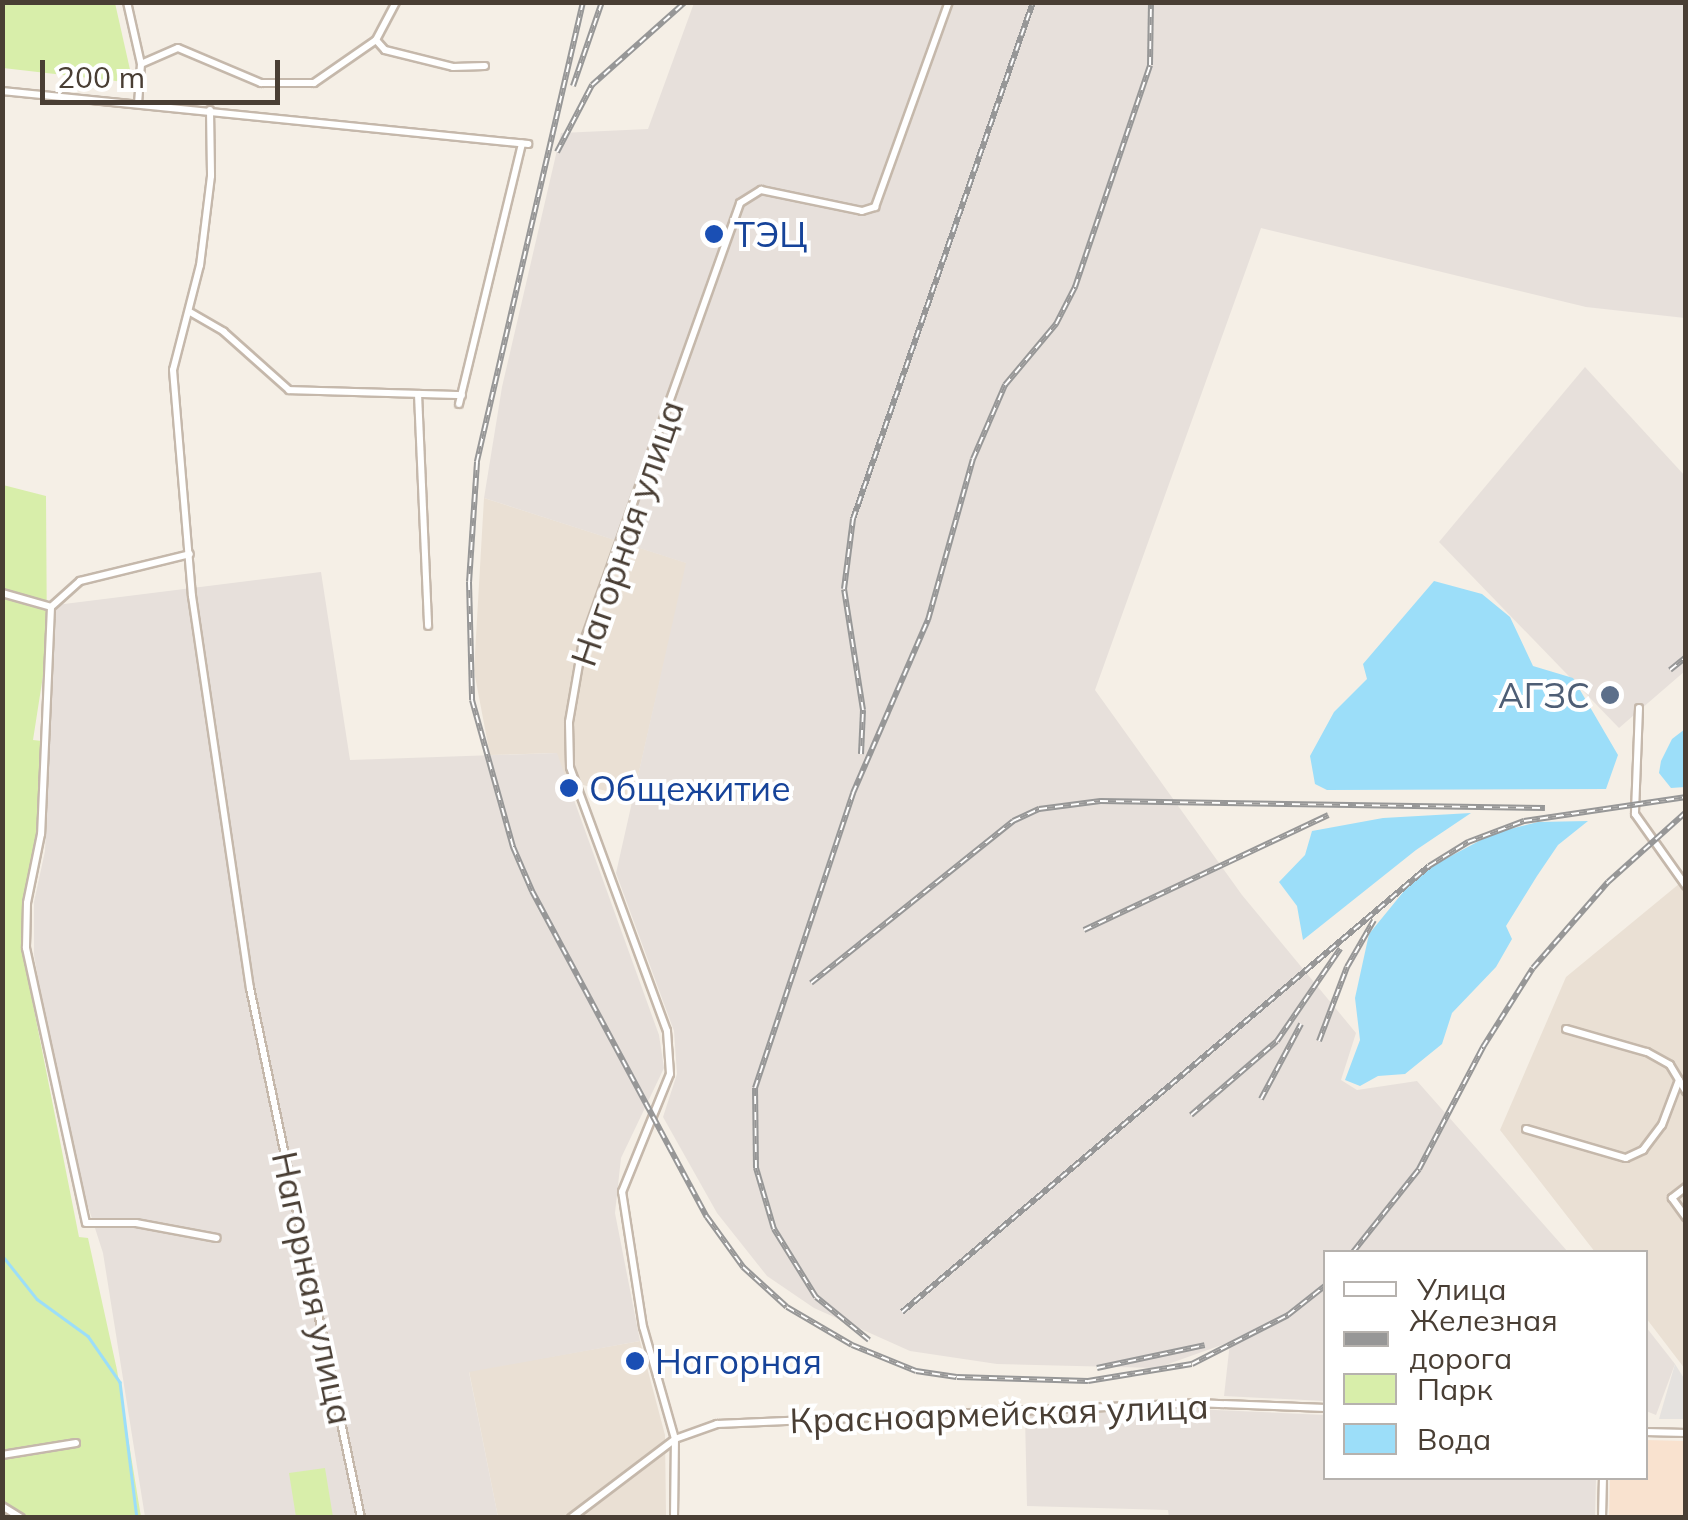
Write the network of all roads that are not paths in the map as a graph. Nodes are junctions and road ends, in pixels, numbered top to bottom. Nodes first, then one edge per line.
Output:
1 (128, 2) edge
2 (396, 2) edge
3 (950, 2) edge
4 (376, 40) junction
5 (141, 64) junction
6 (485, 66) dead end
7 (2, 91) edge
8 (138, 104) junction
9 (210, 110) junction
10 (190, 312) junction
11 (418, 394) junction
12 (462, 395) junction
13 (459, 404) dead end
14 (190, 554) junction
15 (2, 593) edge
16 (52, 607) junction
17 (428, 626) dead end
18 (1639, 708) dead end
19 (1685, 885) edge
20 (1566, 1029) dead end
21 (1679, 1080) junction
22 (1686, 1092) edge
23 (1526, 1129) dead end
24 (1686, 1187) edge
25 (1686, 1217) edge
26 (218, 1238) dead end
27 (1323, 1408) edge
28 (1648, 1432) edge
29 (1686, 1434) edge
30 (675, 1439) junction
31 (76, 1443) dead end
32 (2, 1455) edge
33 (1603, 1480) edge
34 (2, 1506) edge
35 (21, 1518) edge
36 (361, 1518) edge
37 (571, 1518) edge
38 (674, 1518) edge
39 (1602, 1518) edge

1 - 5 street
2 - 4 street
3 - 30 street, Нагорная улица
4 - 5 street
4 - 6 street
5 - 8 street
7 - 8 street
8 - 9 street
9 - 10 street, Нагорная улица
9 - 12 street
10 - 11 street
10 - 14 street, Нагорная улица
11 - 12 street
11 - 17 street
12 - 13 street
14 - 16 street
14 - 36 street, Нагорная улица
15 - 16 street
16 - 26 street
18 - 19 street
20 - 21 street
21 - 22 street
21 - 23 street
24 - 25 street
27 - 30 street, Красноармейская улица
28 - 29 street
30 - 37 street
30 - 38 street, Нагорная улица
31 - 32 street
33 - 39 street
34 - 35 street

